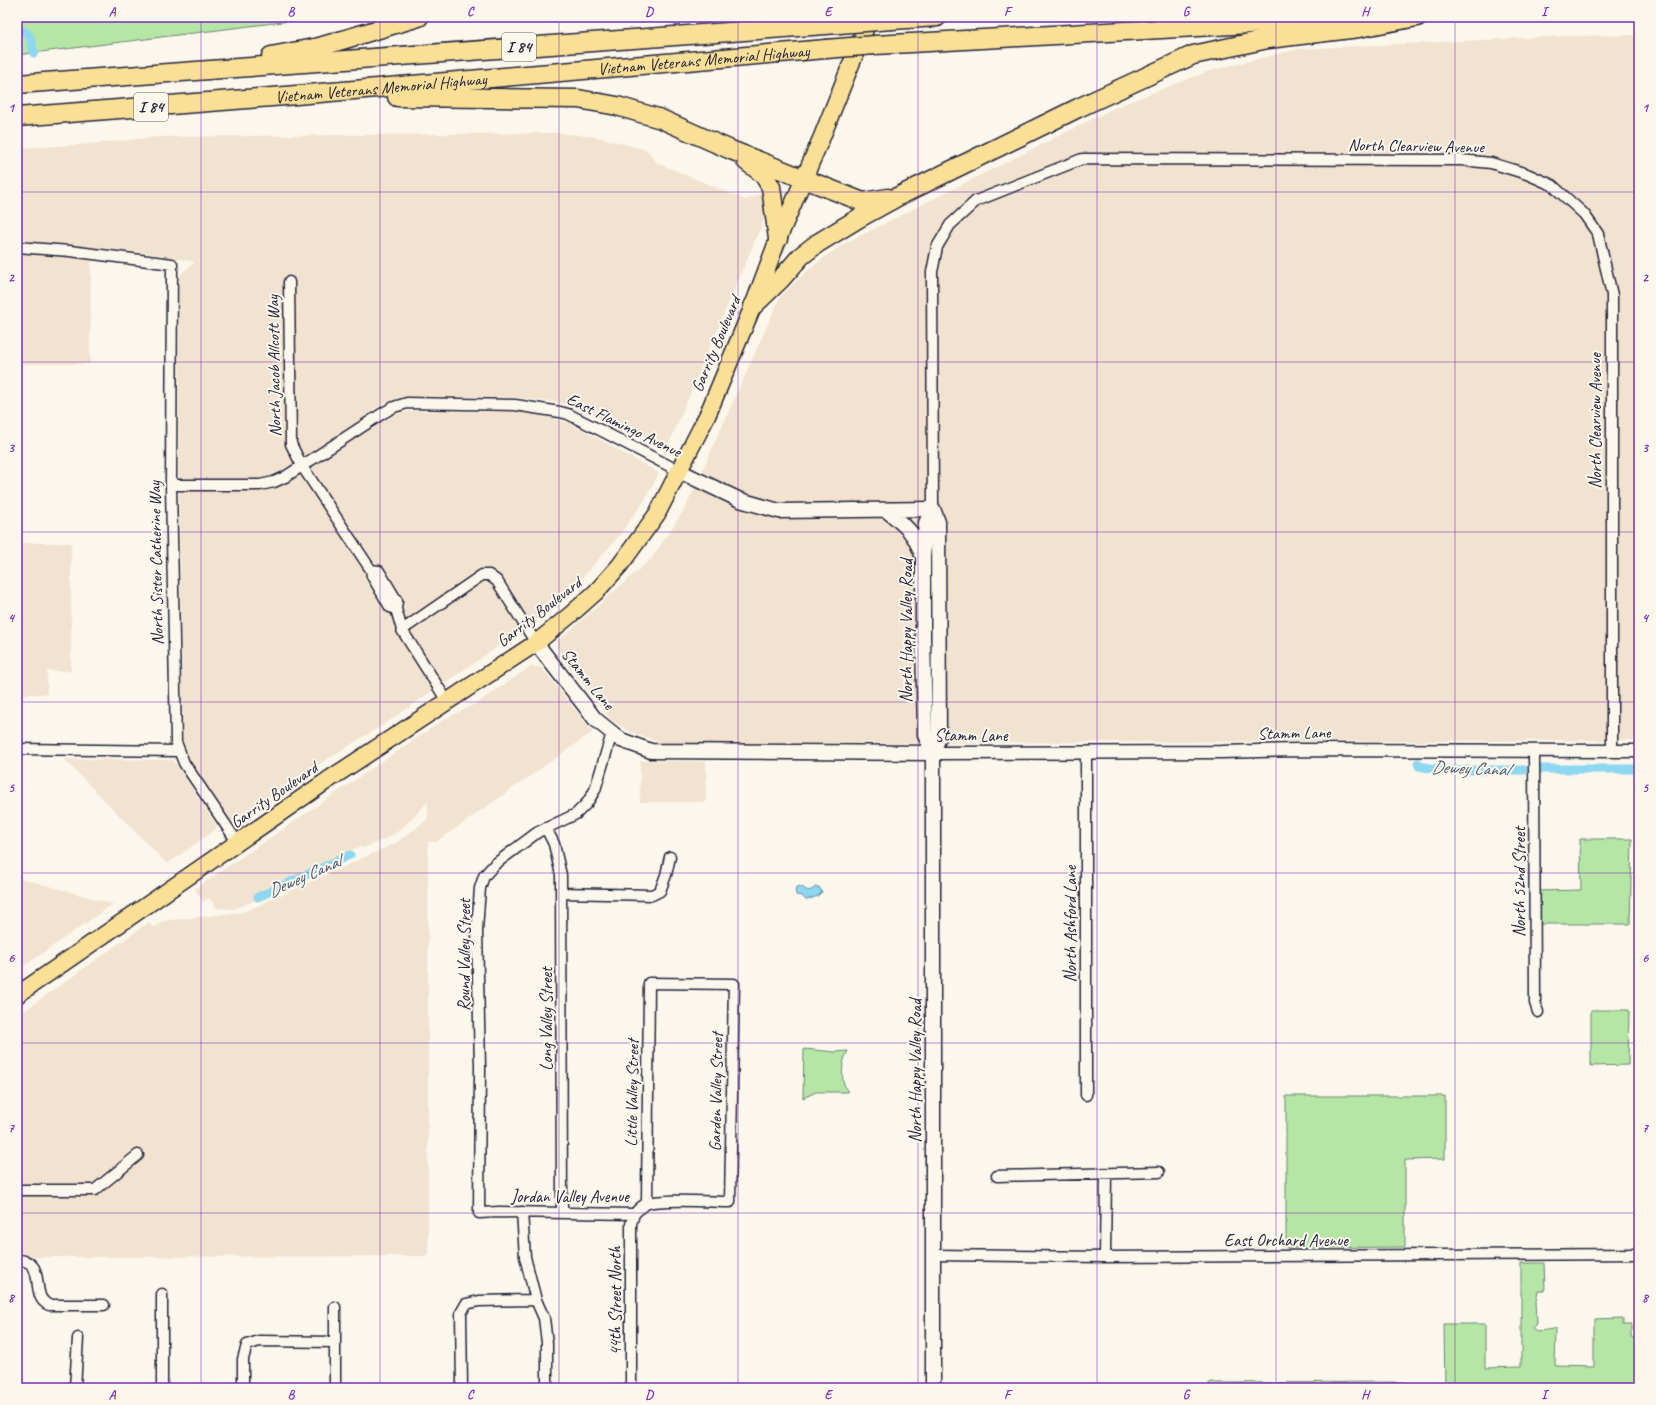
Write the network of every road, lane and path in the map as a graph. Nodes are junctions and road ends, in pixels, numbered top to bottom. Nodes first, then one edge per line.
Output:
1 (419, 17) edge
2 (870, 17) edge
3 (937, 17) edge
4 (1391, 17) edge
5 (1417, 17) edge
6 (199, 71) junction
7 (17, 84) edge
8 (285, 96) junction
9 (17, 117) edge
10 (731, 150) junction
11 (804, 179) junction
12 (897, 197) junction
13 (778, 239) junction
14 (17, 247) edge
15 (932, 272) joint
16 (289, 282) dead end
17 (753, 306) junction
18 (302, 466) junction
19 (679, 472) junction
20 (171, 485) junction
21 (886, 510) junction
22 (933, 510) junction
23 (923, 558) junction
24 (402, 630) junction
25 (536, 643) junction
26 (447, 701) junction
27 (612, 733) junction
28 (17, 749) edge
29 (178, 751) junction
30 (1534, 751) junction
31 (1612, 751) junction
32 (1639, 751) edge
33 (933, 753) junction
34 (1086, 753) junction
35 (546, 828) junction
36 (238, 843) junction
37 (670, 857) dead end
38 (561, 893) junction
39 (734, 984) joint
40 (17, 995) edge
41 (1538, 1012) dead end
42 (1086, 1095) dead end
43 (138, 1155) dead end
44 (1158, 1172) dead end
45 (1106, 1174) junction
46 (997, 1176) dead end
47 (17, 1190) edge
48 (730, 1202) joint
49 (647, 1203) junction
50 (522, 1212) junction
51 (479, 1213) joint
52 (562, 1213) junction
53 (634, 1214) junction
54 (1639, 1254) edge
55 (933, 1256) junction
56 (1105, 1257) junction
57 (17, 1260) edge
58 (162, 1294) dead end
59 (536, 1300) junction
60 (104, 1305) dead end
61 (335, 1307) dead end
62 (78, 1338) dead end
63 (334, 1342) junction
64 (75, 1388) edge
65 (162, 1388) edge
66 (243, 1388) edge
67 (335, 1388) edge
68 (462, 1388) edge
69 (547, 1388) edge
70 (631, 1388) edge
71 (933, 1388) edge

1 - 6 highway
2 - 11 main road, Garrity Boulevard
3 - 6 highway, Vietnam Veterans Memorial Highway / I 84, bridge
4 - 8 highway, Vietnam Veterans Memorial Highway / I 84, bridge
5 - 12 highway
6 - 7 highway, Vietnam Veterans Memorial Highway / I 84
8 - 9 highway, Vietnam Veterans Memorial Highway / I 84
8 - 10 highway
10 - 11 highway
10 - 13 highway
11 - 12 highway
11 - 13 main road, Garrity Boulevard
12 - 17 highway
13 - 17 main road, Garrity Boulevard
14 - 20 street, North Sister Catherine Way
15 - 22 street, North Happy Valley Road
15 - 31 street, North Clearview Avenue
16 - 18 street, North Jacob Allcott Way
17 - 19 main road, Garrity Boulevard
18 - 19 street, East Flamingo Avenue
18 - 20 street, East Flamingo Avenue
18 - 24 street, North Jacob Allcott Way
19 - 21 main road, East Flamingo Avenue
19 - 25 main road, Garrity Boulevard
20 - 29 street, North Sister Catherine Way
21 - 22 main road, East Flamingo Avenue
21 - 23 main road
22 - 23 main road, North Happy Valley Road
22 - 33 main road, North Happy Valley Road
23 - 33 main road, North Happy Valley Road
24 - 25 street, Stamm Lane
24 - 26 street, North Jacob Allcott Way
25 - 26 main road, Garrity Boulevard
25 - 27 main road, Stamm Lane
26 - 36 main road, Garrity Boulevard
27 - 33 main road, Stamm Lane
27 - 35 street, Round Valley Street
28 - 29 street
29 - 36 street, North Sister Catherine Way
30 - 31 street, Stamm Lane
30 - 34 street, Stamm Lane
30 - 41 street, North 52nd Street
31 - 32 street, Stamm Lane
33 - 34 street, Stamm Lane
33 - 55 main road, North Happy Valley Road
34 - 42 street, North Ashford Lane
35 - 38 street, Long Valley Street
35 - 51 street, Round Valley Street
36 - 40 main road, Garrity Boulevard
37 - 38 street
38 - 52 street, Long Valley Street
39 - 48 street, Garden Valley Street
39 - 49 street, Little Valley Street
43 - 47 street
44 - 45 street
45 - 46 street
45 - 56 street
48 - 49 street, Jordan Valley Avenue
49 - 53 street, Jordan Valley Avenue
50 - 51 street, Jordan Valley Avenue
50 - 52 street, Jordan Valley Avenue
50 - 59 street
52 - 53 street, Jordan Valley Avenue
53 - 70 street, 44th Street North
54 - 56 street, East Orchard Avenue
55 - 56 street, East Orchard Avenue
55 - 71 main road, North Happy Valley Road
57 - 60 street
58 - 65 street
59 - 68 street
59 - 69 street
61 - 63 street
62 - 64 street
63 - 66 street
63 - 67 street

